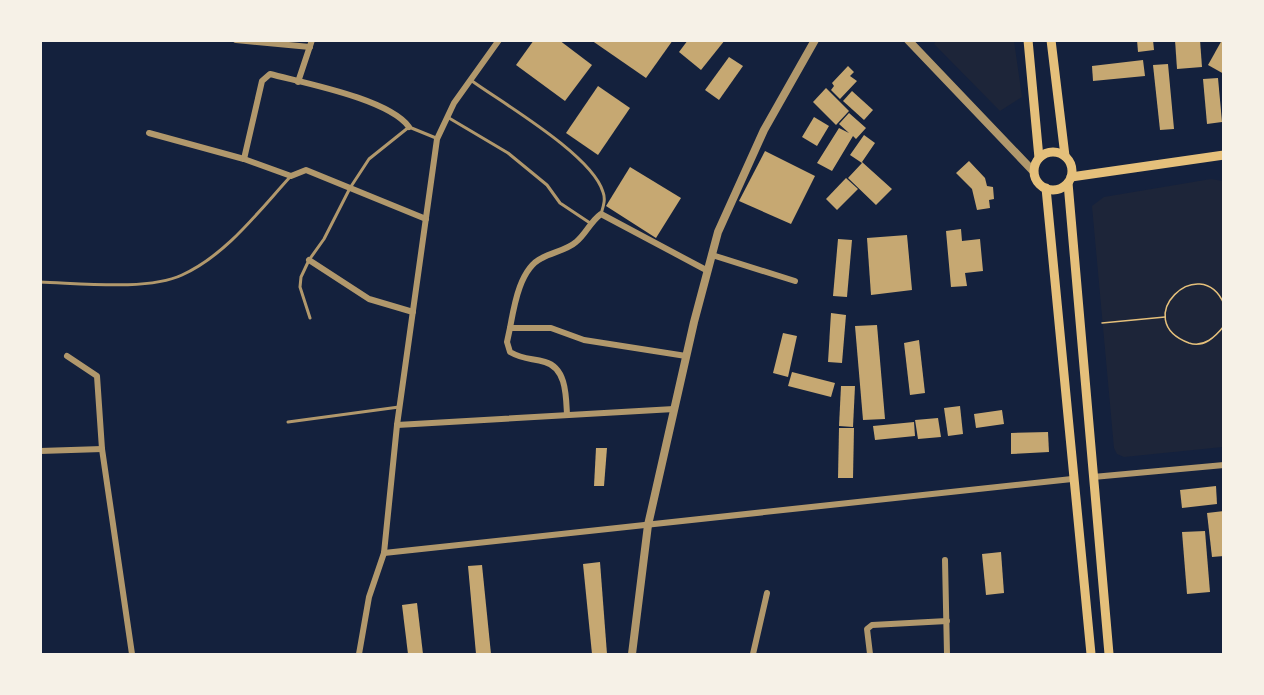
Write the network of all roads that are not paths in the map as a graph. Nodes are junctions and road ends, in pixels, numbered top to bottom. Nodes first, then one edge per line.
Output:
1 (236, 40) edge
2 (499, 40) edge
3 (815, 40) edge
4 (908, 40) edge
5 (1028, 40) edge
6 (1051, 40) edge
7 (311, 44) edge
8 (470, 80) junction
9 (298, 82) junction
10 (447, 117) junction
11 (409, 127) junction
12 (149, 133) dead end
13 (437, 139) junction
14 (1224, 154) edge
15 (1065, 156) junction
16 (1039, 158) junction
17 (244, 159) junction
18 (1034, 172) junction
19 (291, 176) junction
20 (1070, 180) junction
21 (350, 188) junction
22 (1046, 188) junction
23 (601, 214) junction
24 (426, 219) junction
25 (590, 223) junction
26 (712, 255) junction
27 (309, 260) junction
28 (708, 271) junction
29 (795, 281) dead end
30 (40, 282) edge
31 (413, 312) junction
32 (310, 318) dead end
33 (510, 328) junction
34 (67, 356) dead end
35 (686, 356) junction
36 (399, 407) junction
37 (674, 409) junction
38 (567, 415) junction
39 (288, 422) dead end
40 (397, 425) junction
41 (102, 449) junction
42 (40, 451) edge
43 (1224, 465) edge
44 (1092, 477) junction
45 (1072, 479) junction
46 (648, 525) junction
47 (384, 553) junction
48 (945, 560) dead end
49 (767, 593) dead end
50 (946, 621) junction
51 (132, 654) edge
52 (359, 654) edge
53 (632, 654) edge
54 (753, 654) edge
55 (870, 654) edge
56 (947, 654) edge
57 (1091, 654) edge
58 (1109, 654) edge

1 - 7 street
2 - 8 street
3 - 26 street
4 - 18 street
5 - 16 main road
6 - 15 main road
7 - 9 street
8 - 10 street
8 - 23 lane
9 - 11 street
9 - 17 street
10 - 13 street
10 - 25 lane
11 - 13 lane
11 - 21 lane
12 - 17 street
13 - 24 street
14 - 20 main road
15 - 16 main road
15 - 20 main road
16 - 18 main road
17 - 19 street
18 - 22 main road
19 - 21 street
19 - 30 lane
20 - 22 main road
20 - 44 main road
21 - 24 street
21 - 27 lane
22 - 45 main road
23 - 25 street
23 - 28 street
24 - 31 street
25 - 33 street
26 - 28 street
26 - 29 street
27 - 31 street
27 - 32 lane
28 - 35 street
31 - 36 street
33 - 35 street
33 - 38 street
34 - 41 street
35 - 37 street
36 - 39 lane
36 - 40 street
37 - 38 street
37 - 46 street
38 - 40 street
40 - 47 street
41 - 42 street
41 - 51 street
43 - 44 street
44 - 45 main road
44 - 58 main road
45 - 46 street
45 - 57 main road
46 - 47 street
46 - 53 street
47 - 52 street
48 - 50 street
49 - 54 street
50 - 55 street
50 - 56 street

